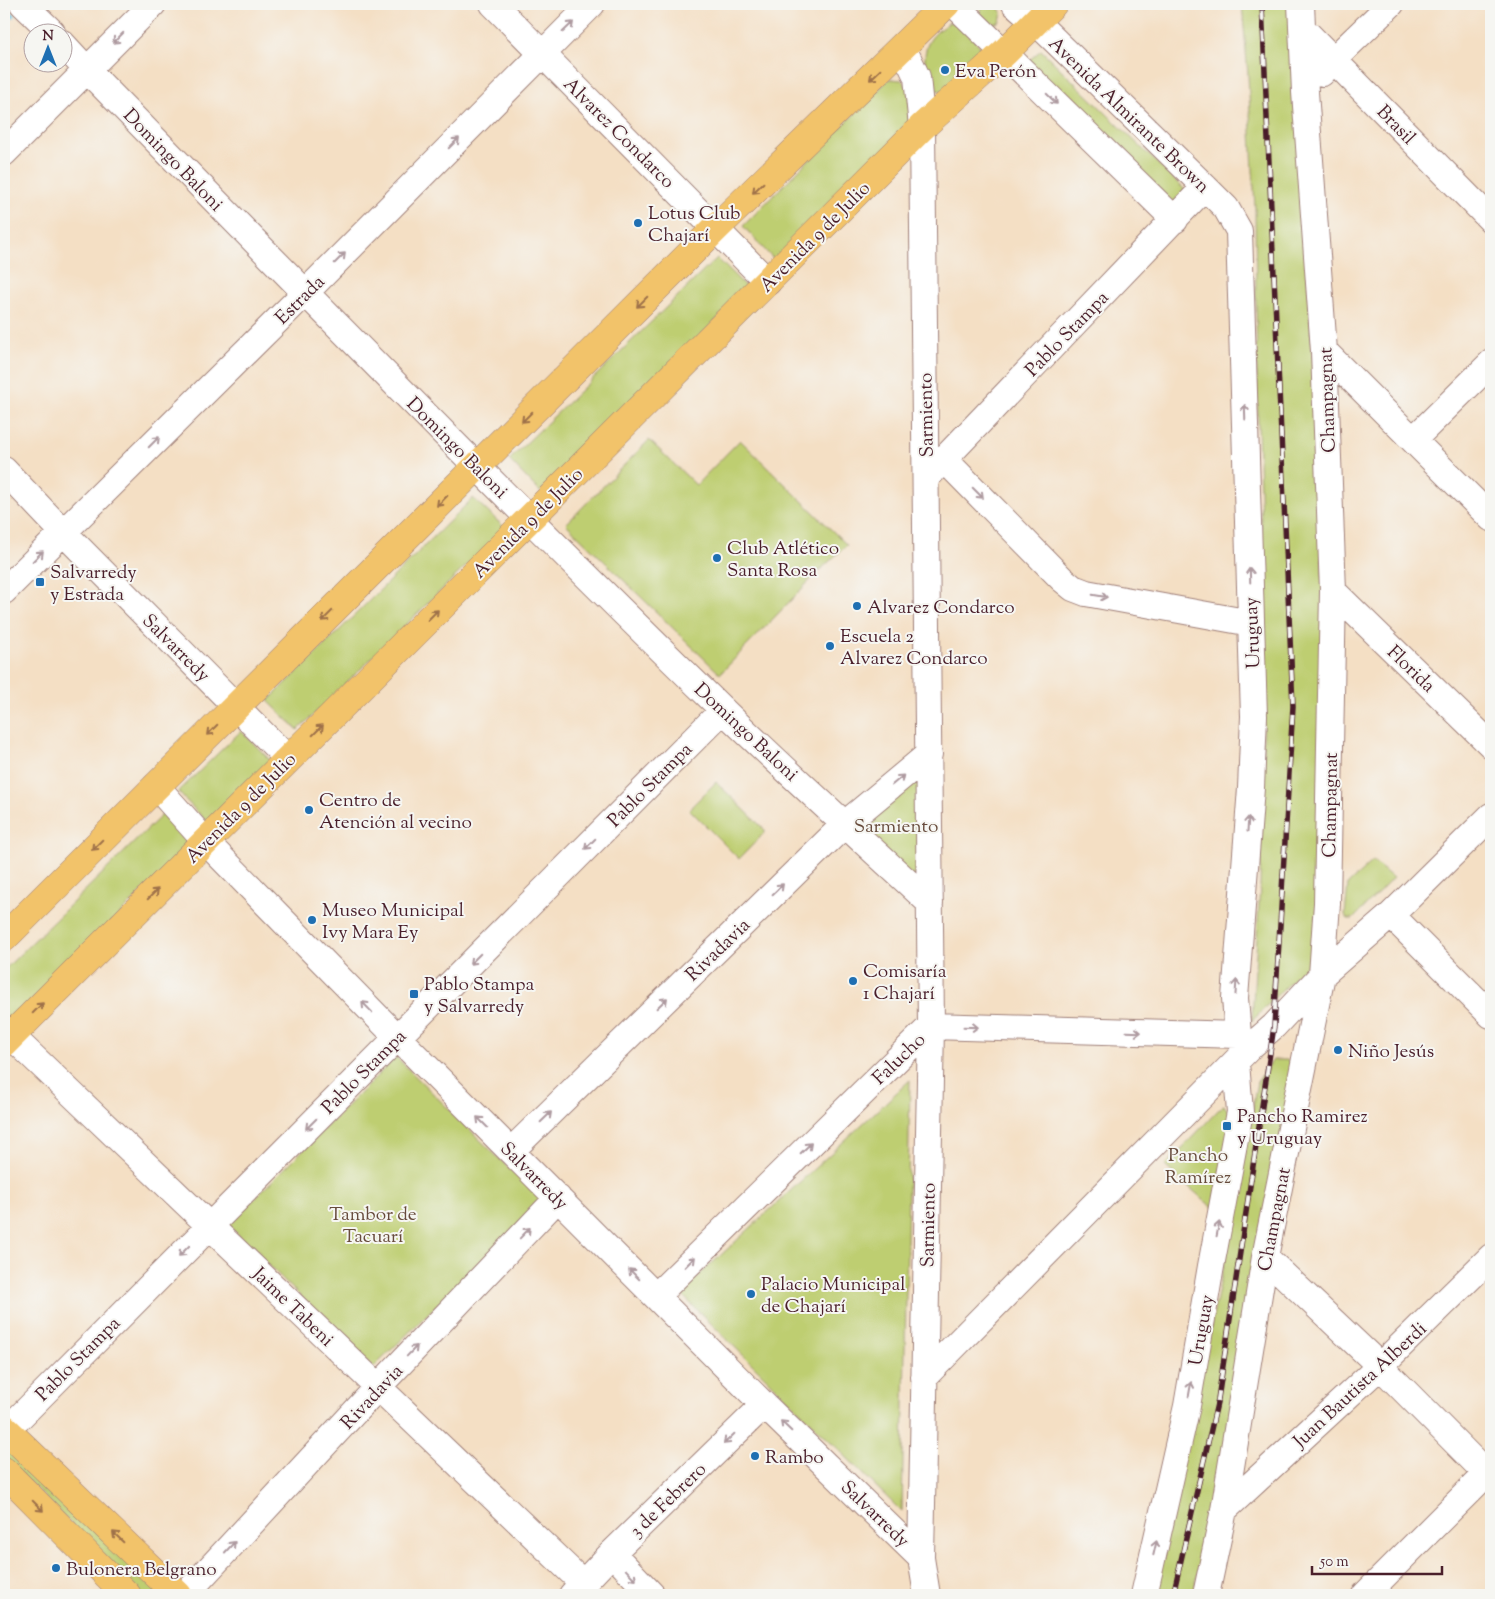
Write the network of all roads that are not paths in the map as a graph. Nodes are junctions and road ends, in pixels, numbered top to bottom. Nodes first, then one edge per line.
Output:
1 (23, 4) edge
2 (153, 4) edge
3 (493, 4) edge
4 (592, 4) edge
5 (946, 4) edge
6 (954, 4) edge
7 (1015, 4) edge
8 (1391, 4) edge
9 (1045, 13) edge
10 (1302, 16) edge
11 (42, 22) edge
12 (903, 48) junction
13 (1005, 52) junction
14 (542, 53) junction
15 (72, 54) edge
16 (1334, 59) junction
17 (87, 70) junction
18 (1305, 92) junction
19 (922, 127) junction
20 (4, 153) edge
21 (1205, 187) junction
22 (1175, 220) junction
23 (1491, 220) edge
24 (716, 228) junction
25 (1239, 231) joint
26 (768, 282) junction
27 (305, 293) junction
28 (1324, 351) junction
29 (1491, 363) edge
30 (1414, 439) junction
31 (943, 458) junction
32 (477, 466) junction
33 (4, 470) edge
34 (926, 478) junction
35 (1491, 518) edge
36 (529, 519) junction
37 (63, 532) junction
38 (4, 591) edge
39 (1333, 591) junction
40 (1251, 623) junction
41 (236, 707) junction
42 (723, 710) junction
43 (1491, 745) edge
44 (929, 754) junction
45 (288, 759) junction
46 (156, 786) junction
47 (1491, 816) edge
48 (845, 824) junction
49 (206, 842) junction
50 (930, 903) junction
51 (1392, 915) junction
52 (4, 938) edge
53 (1322, 975) junction
54 (1491, 1015) edge
55 (931, 1026) junction
56 (6, 1036) edge
57 (397, 1037) junction
58 (1242, 1048) junction
59 (511, 1151) junction
60 (558, 1198) junction
61 (209, 1226) junction
62 (1265, 1257) junction
63 (1491, 1257) edge
64 (656, 1296) junction
65 (1380, 1366) junction
66 (924, 1377) junction
67 (378, 1387) junction
68 (764, 1405) junction
69 (5, 1430) edge
70 (4, 1471) edge
71 (1489, 1475) edge
72 (1224, 1510) junction
73 (612, 1553) junction
74 (921, 1558) junction
75 (578, 1590) edge
76 (127, 1595) edge
77 (178, 1595) edge
78 (185, 1595) edge
79 (652, 1595) edge
80 (927, 1595) edge
81 (1144, 1595) edge
82 (1206, 1595) edge
83 (1364, 1595) edge

1 - 11 street
2 -> 17 street
3 - 14 street, Alvarez Condarco
14 -> 4 street, Estrada
5 - 12 main road
6 - 13 street
7 - 9 street, Avenida Almirante Brown
8 - 16 street
9 - 13 main road, Avenida 9 de Julio
9 - 21 street, Avenida Almirante Brown
10 - 16 street, Brasil
10 - 18 street, Champagnat
12 - 19 street, Sarmiento
12 -> 24 main road
13 - 19 main road, Avenida 9 de Julio
13 -> 22 street
14 - 24 street, Alvarez Condarco
27 -> 14 street, Estrada
15 - 17 street, Domingo Baloni
16 - 18 street
16 - 23 street, Brasil
17 - 20 street
17 - 27 street, Domingo Baloni
18 - 28 street, Champagnat
19 - 26 main road, Avenida 9 de Julio
19 - 34 street, Sarmiento
21 - 22 street, Pablo Stampa
21 - 25 street, Avenida Almirante Brown
22 - 31 street, Pablo Stampa
24 - 26 street, Alvarez Condarco
24 -> 32 main road
40 -> 25 street, Uruguay
26 - 36 main road, Avenida 9 de Julio
27 - 32 street, Domingo Baloni
37 -> 27 street, Estrada
28 - 30 street
28 - 39 street, Champagnat
29 - 30 street
30 - 35 street
31 - 34 street, Pablo Stampa
31 -> 40 street
32 - 36 street, Domingo Baloni
32 -> 41 main road
33 - 37 street, Salvarredy
34 - 44 street, Sarmiento
36 - 42 street, Domingo Baloni
45 -> 36 main road, Avenida 9 de Julio
38 -> 37 street, Estrada
37 - 41 street, Salvarredy
39 - 43 street, Florida
39 - 53 street, Champagnat
58 -> 40 street, Uruguay
41 - 45 street, Salvarredy
41 -> 46 main road
42 - 48 street, Domingo Baloni
42 -> 57 street, Pablo Stampa
48 -> 44 street, Rivadavia
44 - 50 street, Sarmiento
45 - 49 main road, Avenida 9 de Julio
46 - 49 street, Salvarredy
46 -> 52 main road
47 - 51 street
48 - 50 street, Domingo Baloni
59 -> 48 street, Rivadavia
56 -> 49 main road, Avenida 9 de Julio
57 -> 49 street, Salvarredy
50 - 55 street, Sarmiento
51 - 53 street
51 - 54 street
53 - 58 street
53 - 62 street, Champagnat
55 -> 58 street, Falucho
64 -> 55 street, Falucho
55 - 66 street, Sarmiento
56 - 61 street, Jaime Tabeni
59 -> 57 street, Salvarredy
57 -> 61 street, Pablo Stampa
58 - 66 street
81 -> 58 street, Uruguay
59 - 60 street, Salvarredy
64 -> 60 street, Salvarredy
67 -> 60 street, Rivadavia
61 - 67 street, Jaime Tabeni
61 -> 69 street, Pablo Stampa
62 - 65 street
62 - 72 street, Champagnat
63 - 65 street, Juan Bautista Alberdi
64 - 68 street, Salvarredy
65 - 71 street
65 - 72 street, Juan Bautista Alberdi
66 - 74 street, Sarmiento
67 - 75 street, Jaime Tabeni
78 -> 67 street, Rivadavia
68 -> 73 street, 3 de Febrero
74 -> 68 street, Salvarredy
77 -> 69 main road
70 -> 76 main road
71 - 83 street
72 - 82 street, Champagnat
73 - 75 street, 3 de Febrero
73 -> 79 street
74 - 80 street, Sarmiento

